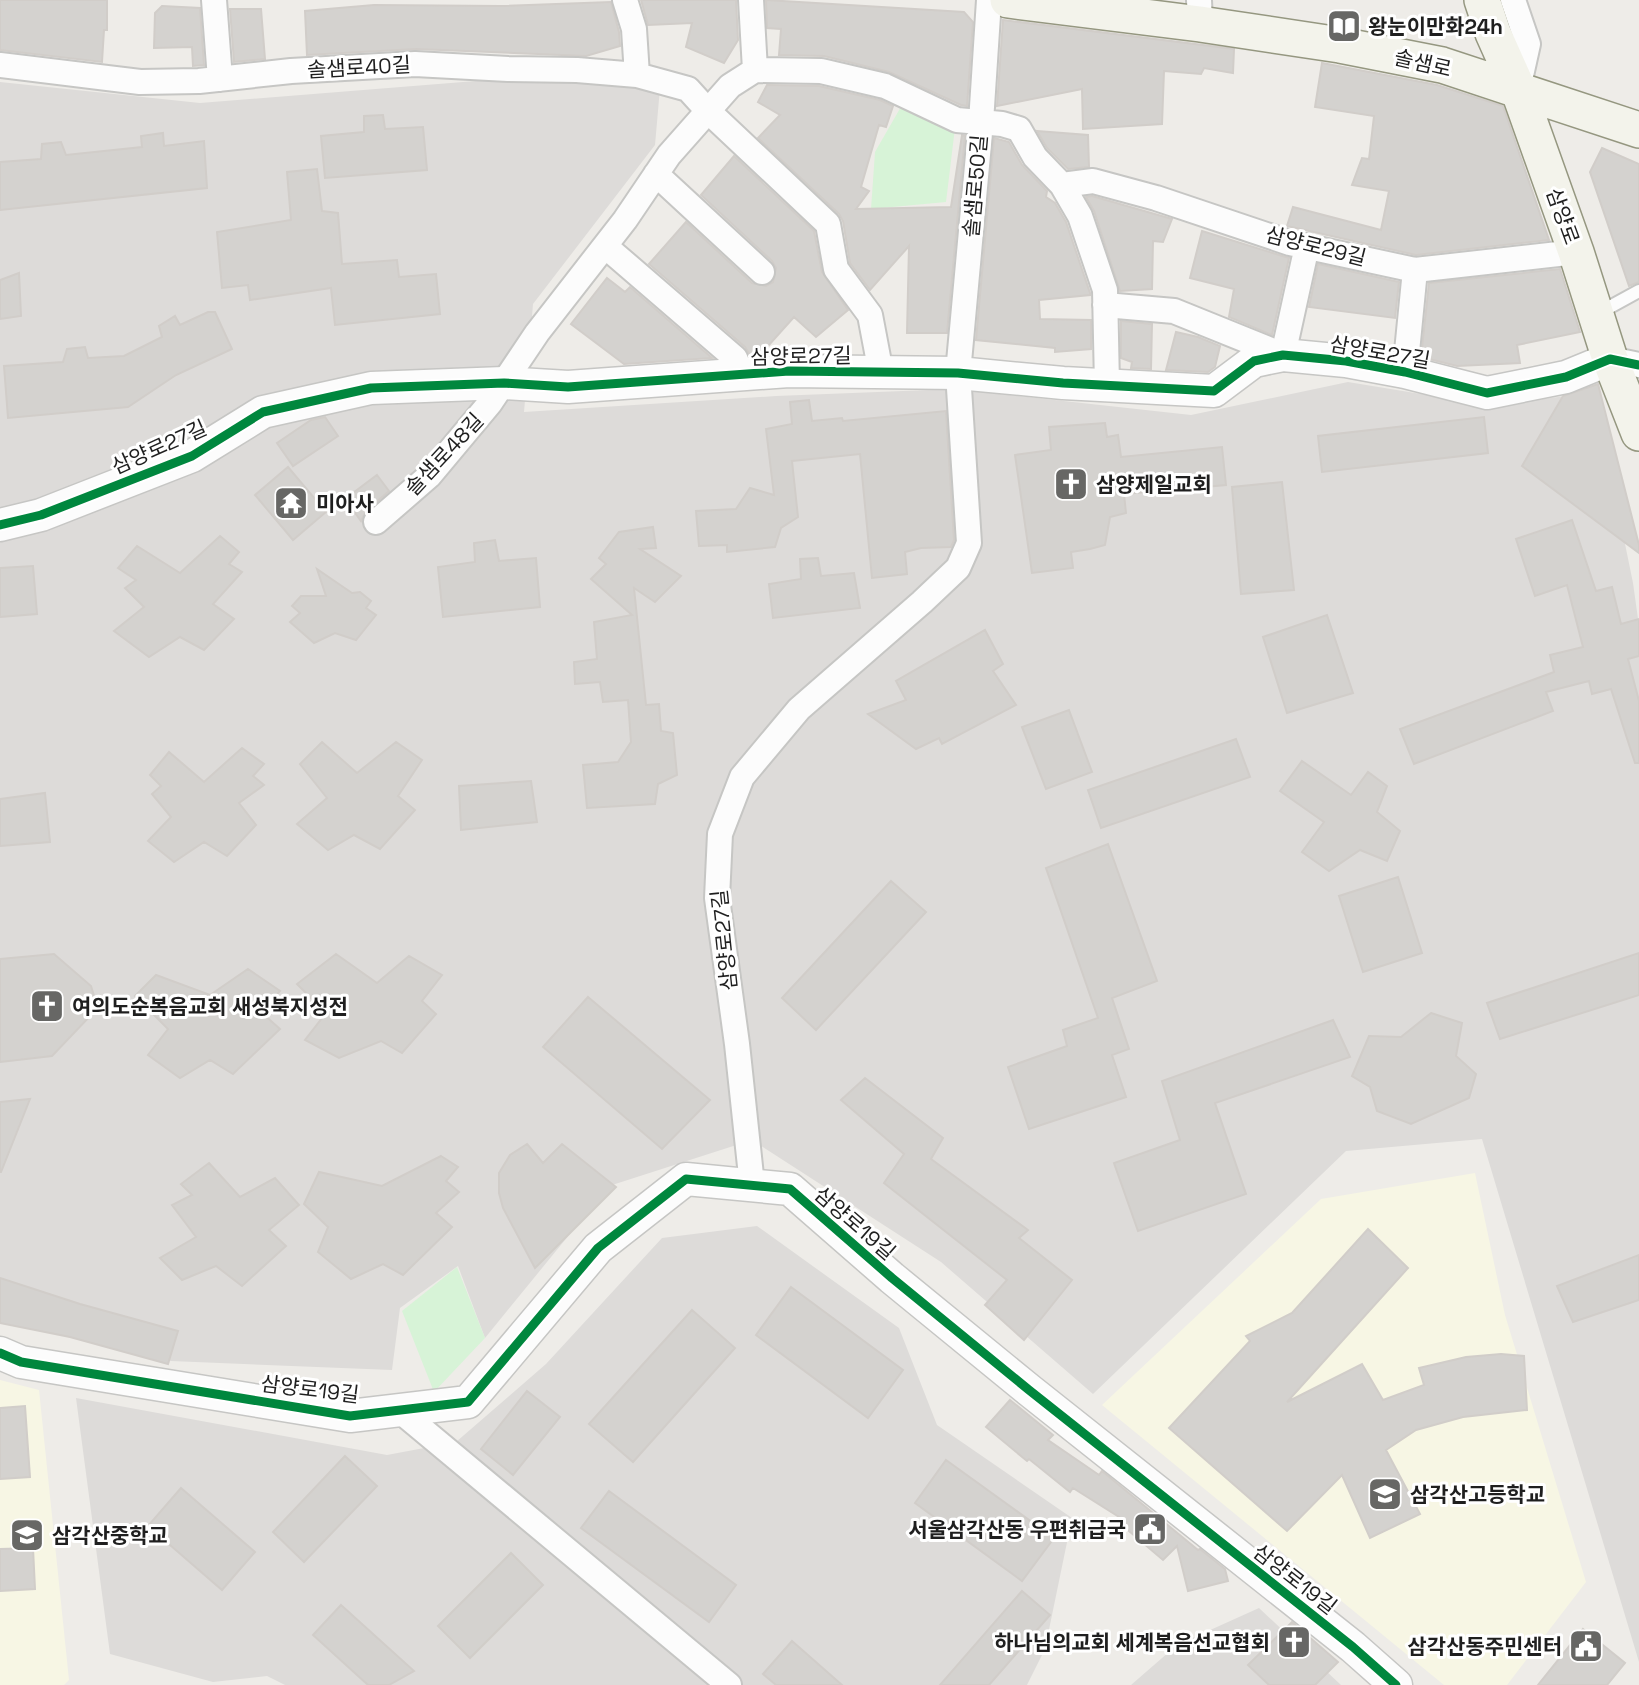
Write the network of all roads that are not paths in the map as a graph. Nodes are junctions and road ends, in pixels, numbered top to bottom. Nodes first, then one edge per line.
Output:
1 (214, 0) edge
2 (625, 0) edge
3 (751, 0) edge
4 (989, 0) edge
5 (1008, 0) edge
6 (1482, 0) edge
7 (1513, 0) edge
8 (1200, 12) edge
9 (0, 65) edge
10 (755, 70) junction
11 (636, 75) junction
12 (219, 79) junction
13 (1518, 89) junction
14 (708, 111) junction
15 (981, 122) junction
16 (1639, 130) edge
17 (656, 174) junction
18 (1062, 185) junction
19 (605, 246) junction
20 (1307, 246) junction
21 (1576, 252) junction
22 (1415, 270) junction
23 (762, 272) dead end
24 (1639, 290) edge
25 (1105, 305) junction
26 (1597, 314) junction
27 (1283, 355) junction
28 (1625, 362) edge
29 (1405, 372) junction
30 (881, 373) junction
31 (958, 373) junction
32 (742, 374) junction
33 (503, 383) junction
34 (1107, 385) junction
35 (1639, 433) edge
36 (376, 522) dead end
37 (0, 526) edge
38 (752, 1185) junction
39 (0, 1353) edge
40 (399, 1410) junction
41 (729, 1685) edge
42 (1396, 1685) edge

1 - 12 street
2 - 11 street
3 - 10 street
4 - 15 street, 솔샘로50길
5 - 8 main road, 솔샘로
6 - 13 main road, 삼양로
7 - 13 street
8 - 13 main road, 솔샘로
9 - 12 street, 솔샘로40길
10 - 14 street, 솔샘로48길
10 - 15 street
11 - 12 street, 솔샘로40길
11 - 14 street, 솔샘로40길
13 - 16 main road, 솔샘로
13 - 21 main road, 삼양로
14 - 17 street, 솔샘로48길
14 - 30 street
15 - 18 street
15 - 31 street, 솔샘로50길
17 - 19 street, 솔샘로48길
17 - 23 street
18 - 20 street, 삼양로29길
18 - 25 street
19 - 32 street
19 - 33 street, 솔샘로48길
20 - 22 street, 삼양로29길
20 - 27 street
21 - 22 street, 삼양로29길
21 - 26 main road, 삼양로
22 - 29 street, 삼양로27길
24 - 26 lane
25 - 27 street, 삼양로27길
25 - 34 street
26 - 28 main road, 삼양로
27 - 29 street, 삼양로27길
27 - 34 street, 삼양로27길
28 - 29 street, 삼양로27길
28 - 35 main road, 삼양로
30 - 31 street, 삼양로27길
30 - 32 street, 삼양로27길
31 - 34 street, 삼양로27길
31 - 38 street, 삼양로27길
32 - 33 street, 삼양로27길
33 - 36 street, 솔샘로48길
33 - 37 street, 삼양로27길
38 - 40 street, 삼양로19길
38 - 42 street, 삼양로19길
39 - 40 street, 삼양로19길
40 - 41 street

